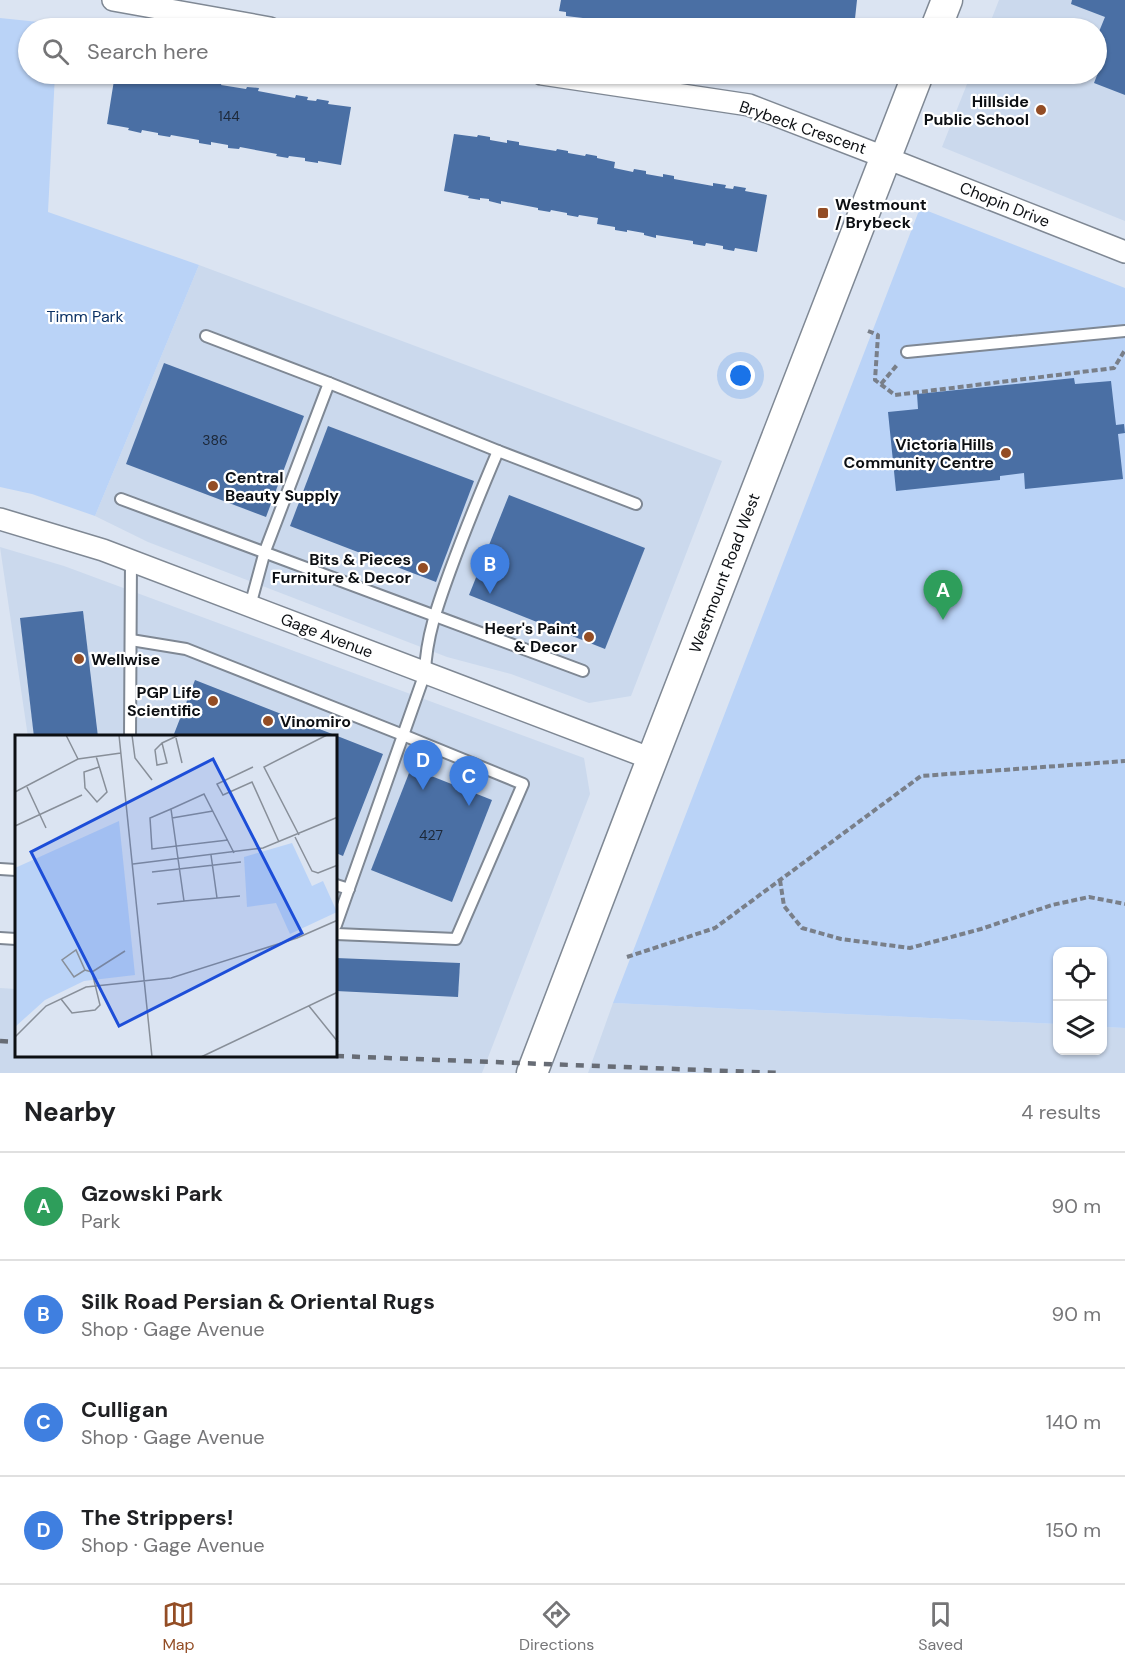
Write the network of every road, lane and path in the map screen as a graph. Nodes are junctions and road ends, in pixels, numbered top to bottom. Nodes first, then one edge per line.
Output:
1 (113, 0) edge
2 (947, 0) edge
3 (214, 18) edge
4 (940, 18) edge
5 (609, 84) edge
6 (914, 84) edge
7 (884, 156) junction
8 (1125, 252) edge
9 (868, 331) dead end
10 (1125, 331) edge
11 (206, 336) dead end
12 (1125, 350) edge
13 (907, 352) joint
14 (329, 383) junction
15 (880, 384) junction
16 (498, 452) junction
17 (121, 499) dead end
18 (636, 504) dead end
19 (0, 519) edge
20 (265, 551) junction
21 (131, 560) junction
22 (250, 606) junction
23 (434, 615) junction
24 (131, 640) junction
25 (583, 671) dead end
26 (425, 673) junction
27 (130, 735) edge
28 (403, 735) junction
29 (652, 759) junction
30 (1125, 760) edge
31 (0, 869) edge
32 (15, 870) edge
33 (780, 880) junction
34 (338, 886) edge
35 (349, 889) junction
36 (1125, 904) edge
37 (338, 919) edge
38 (338, 934) edge
39 (627, 957) dead end
40 (532, 1073) edge

1 - 3 street
2 - 4 main road
5 - 7 street, Brybeck Crescent
6 - 7 main road, Westmount Road West
7 - 8 street, Chopin Drive
7 - 29 main road, Westmount Road West
9 - 15 path
10 - 13 lane
11 - 14 lane
12 - 15 path
13 - 15 path
14 - 16 lane
14 - 20 lane
16 - 18 lane
16 - 23 lane
17 - 20 lane
19 - 21 street, Gage Avenue
20 - 22 lane
20 - 23 lane
21 - 22 street, Gage Avenue
21 - 24 lane
22 - 26 street, Gage Avenue
23 - 25 lane
23 - 26 lane
24 - 27 lane
24 - 28 lane
26 - 28 lane
26 - 29 street, Gage Avenue
28 - 35 lane
28 - 38 lane
29 - 40 main road, Westmount Road West
30 - 33 path
31 - 32 lane
33 - 36 path
33 - 39 path
34 - 35 lane
35 - 37 lane

